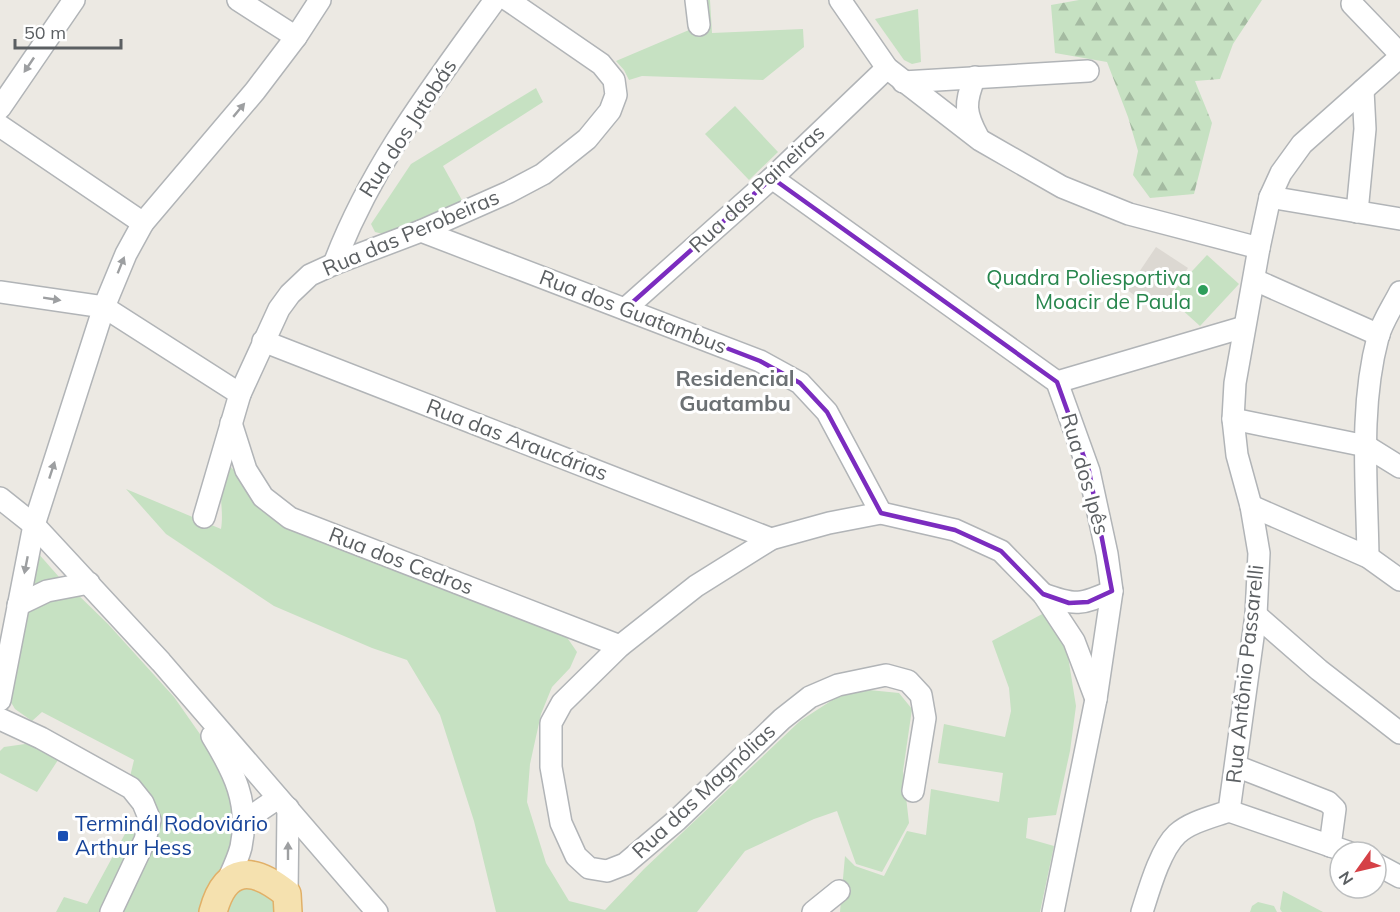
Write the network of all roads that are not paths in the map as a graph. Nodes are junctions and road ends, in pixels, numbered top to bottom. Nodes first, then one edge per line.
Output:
1 (74, 0) edge
2 (238, 0) edge
3 (320, 0) edge
4 (495, 0) edge
5 (508, 0) edge
6 (696, 0) edge
7 (840, 0) edge
8 (1352, 4) dead end
9 (699, 25) dead end
10 (296, 37) junction
11 (1400, 56) edge
12 (887, 68) junction
13 (1088, 71) dead end
14 (975, 77) junction
15 (903, 82) junction
16 (1363, 90) junction
17 (0, 108) edge
18 (0, 126) edge
19 (980, 140) junction
20 (772, 178) junction
21 (1270, 197) junction
22 (1358, 212) junction
23 (1400, 219) edge
24 (143, 223) junction
25 (421, 231) junction
26 (1259, 248) junction
27 (334, 264) junction
28 (1255, 280) junction
29 (0, 292) edge
30 (1400, 292) edge
31 (104, 307) junction
32 (625, 309) junction
33 (1244, 327) junction
34 (1379, 335) junction
35 (263, 341) junction
36 (1057, 382) junction
37 (240, 394) junction
38 (1233, 419) junction
39 (231, 423) junction
40 (1366, 446) junction
41 (1400, 467) edge
42 (0, 498) edge
43 (1251, 506) junction
44 (881, 513) junction
45 (204, 517) dead end
46 (34, 525) junction
47 (771, 539) junction
48 (1368, 557) junction
49 (1400, 580) edge
50 (89, 583) junction
51 (1112, 591) junction
52 (1043, 594) junction
53 (18, 605) junction
54 (1256, 615) junction
55 (620, 646) junction
56 (169, 670) junction
57 (1096, 699) junction
58 (0, 700) edge
59 (0, 719) edge
60 (1400, 733) edge
61 (249, 764) junction
62 (1236, 766) junction
63 (239, 786) junction
64 (913, 791) dead end
65 (283, 803) junction
66 (1229, 811) junction
67 (244, 821) junction
68 (1338, 840) edge
69 (1328, 845) edge
70 (227, 882) junction
71 (839, 891) dead end
72 (288, 903) edge
73 (111, 912) edge
74 (213, 912) edge
75 (376, 912) edge
76 (813, 912) edge
77 (1053, 912) edge
78 (1142, 912) edge

1 -> 17 street
2 - 10 street
3 - 10 street
4 - 27 street, Rua dos Jatobás
5 - 25 street, Rua das Perobeiras
6 - 9 street
7 - 12 street
8 - 11 street
24 -> 10 street
11 - 16 street, Rua Antônio Passarelli
12 - 15 street
12 - 20 street, Rua das Paineiras
13 - 14 street
14 - 15 street
14 - 19 street
15 - 19 street
16 - 21 street, Rua Antônio Passarelli
16 - 22 street
18 - 24 street
19 - 26 street
20 - 32 street, Rua das Paineiras
20 - 36 street
21 - 22 street
21 - 26 street, Rua Antônio Passarelli
22 - 23 street
31 -> 24 street
25 - 27 street, Rua das Perobeiras
25 - 32 street, Rua dos Guatambus
26 - 28 street, Rua Antônio Passarelli
27 - 35 street, Rua das Perobeiras
28 - 33 street, Rua Antônio Passarelli
28 - 34 street
29 -> 31 street
30 - 34 street
31 - 37 street
46 -> 31 street
32 - 44 street, Rua dos Guatambus
33 - 36 street
33 - 38 street, Rua Antônio Passarelli
34 - 40 street
35 - 37 street, Rua das Perobeiras
35 - 47 street, Rua das Araucárias
36 - 51 street, Rua dos Ipês
37 - 39 street, Rua das Perobeiras
38 - 40 street
38 - 43 street, Rua Antônio Passarelli
39 - 45 street, Rua das Perobeiras
39 - 55 street, Rua dos Cedros
40 - 41 street
40 - 48 street
42 - 46 street
43 - 48 street
43 - 54 street, Rua Antônio Passarelli
44 - 47 street, Rua das Magnólias
44 - 52 street, Rua das Magnólias
46 - 50 street
46 -> 53 street
47 - 55 street, Rua das Magnólias
48 - 49 street
50 - 53 street
50 - 56 street
51 - 52 street
51 - 57 street, Rua dos Ipês
52 - 57 street, Rua das Magnólias
53 - 58 street
54 - 60 street
54 - 62 street, Rua Antônio Passarelli
55 - 64 street, Rua das Magnólias
56 - 61 street
56 - 63 street
57 - 77 street, Rua dos Ipês
59 - 73 street
61 - 63 street
61 - 65 street
62 - 66 street, Rua Antônio Passarelli
62 - 68 street
63 - 67 street
65 - 67 street
72 -> 65 street
65 - 75 street
66 - 69 street
66 - 78 street, Rua Antônio Passarelli
67 - 70 street
70 - 72 main road
70 - 74 main road
71 - 76 street

